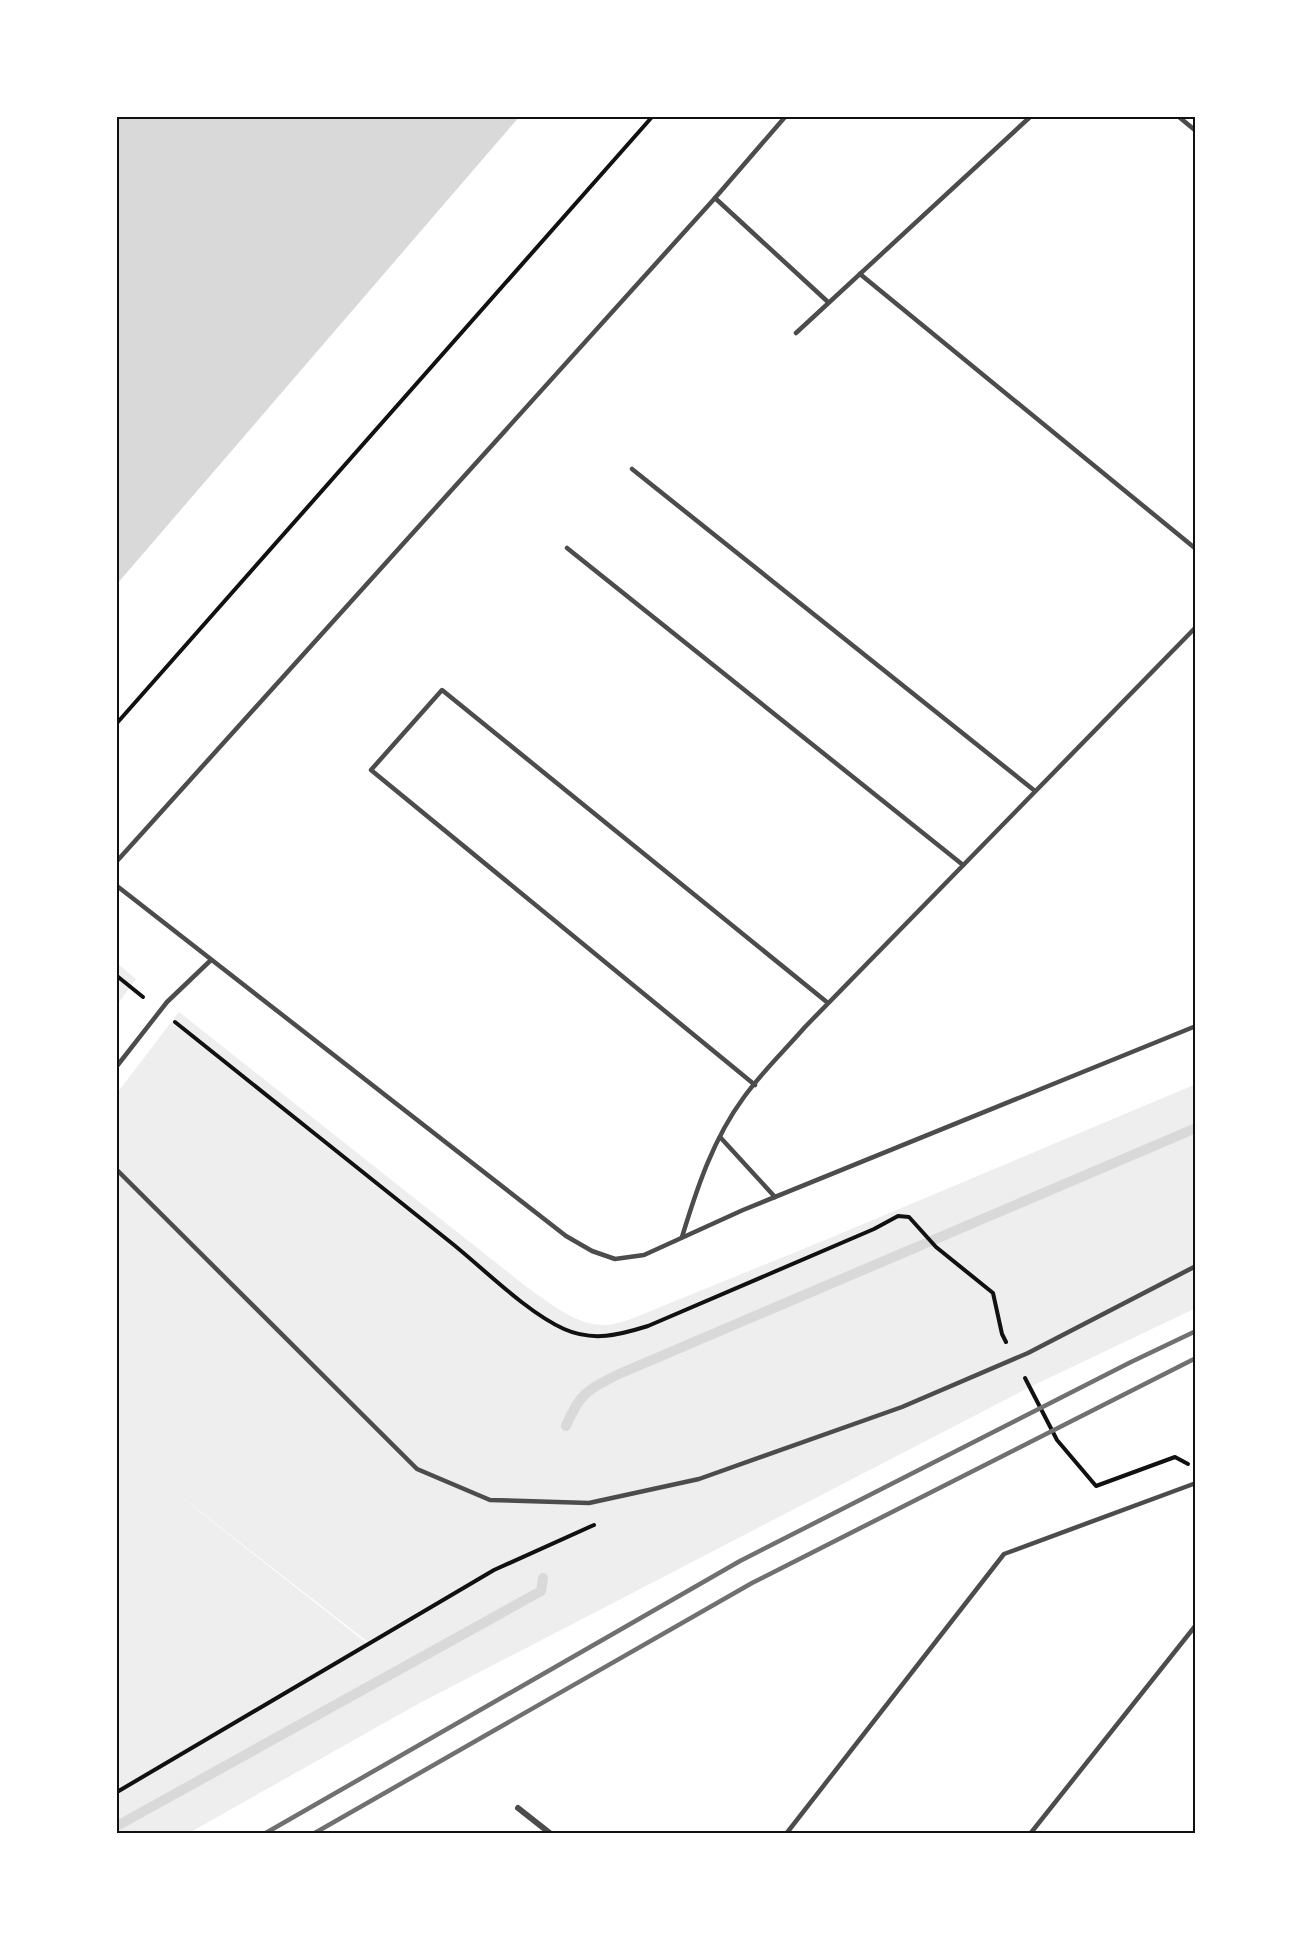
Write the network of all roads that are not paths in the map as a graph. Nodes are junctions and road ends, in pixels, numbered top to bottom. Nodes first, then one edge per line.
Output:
1 (785, 117) edge
2 (1030, 117) edge
3 (1179, 117) edge
4 (1196, 131) edge
5 (715, 198) junction
6 (860, 274) junction
7 (828, 303) junction
8 (796, 333) dead end
9 (632, 469) dead end
10 (567, 548) dead end
11 (1196, 549) edge
12 (1196, 627) edge
13 (1035, 791) junction
14 (117, 861) edge
15 (963, 865) junction
16 (117, 886) edge
17 (212, 960) junction
18 (828, 1003) junction
19 (1196, 1026) edge
20 (117, 1066) edge
21 (755, 1084) junction
22 (720, 1137) junction
23 (117, 1170) edge
24 (775, 1197) junction
25 (682, 1237) junction
26 (1196, 1266) edge
27 (1196, 1483) edge
28 (1196, 1625) edge
29 (518, 1808) dead end
30 (551, 1834) edge
31 (786, 1834) edge
32 (1030, 1834) edge

1 - 5 lane
2 - 6 lane
3 - 4 lane
5 - 7 lane
5 - 14 lane
6 - 7 lane
6 - 11 lane
7 - 8 lane
9 - 13 lane
10 - 15 lane
12 - 13 lane
13 - 15 lane
15 - 18 lane
16 - 17 lane
17 - 20 lane
17 - 25 lane
18 - 21 lane
18 - 21 lane
19 - 24 lane
21 - 22 lane
22 - 24 lane
22 - 25 lane
23 - 26 lane
24 - 25 lane
27 - 31 lane
28 - 32 lane
29 - 30 street

